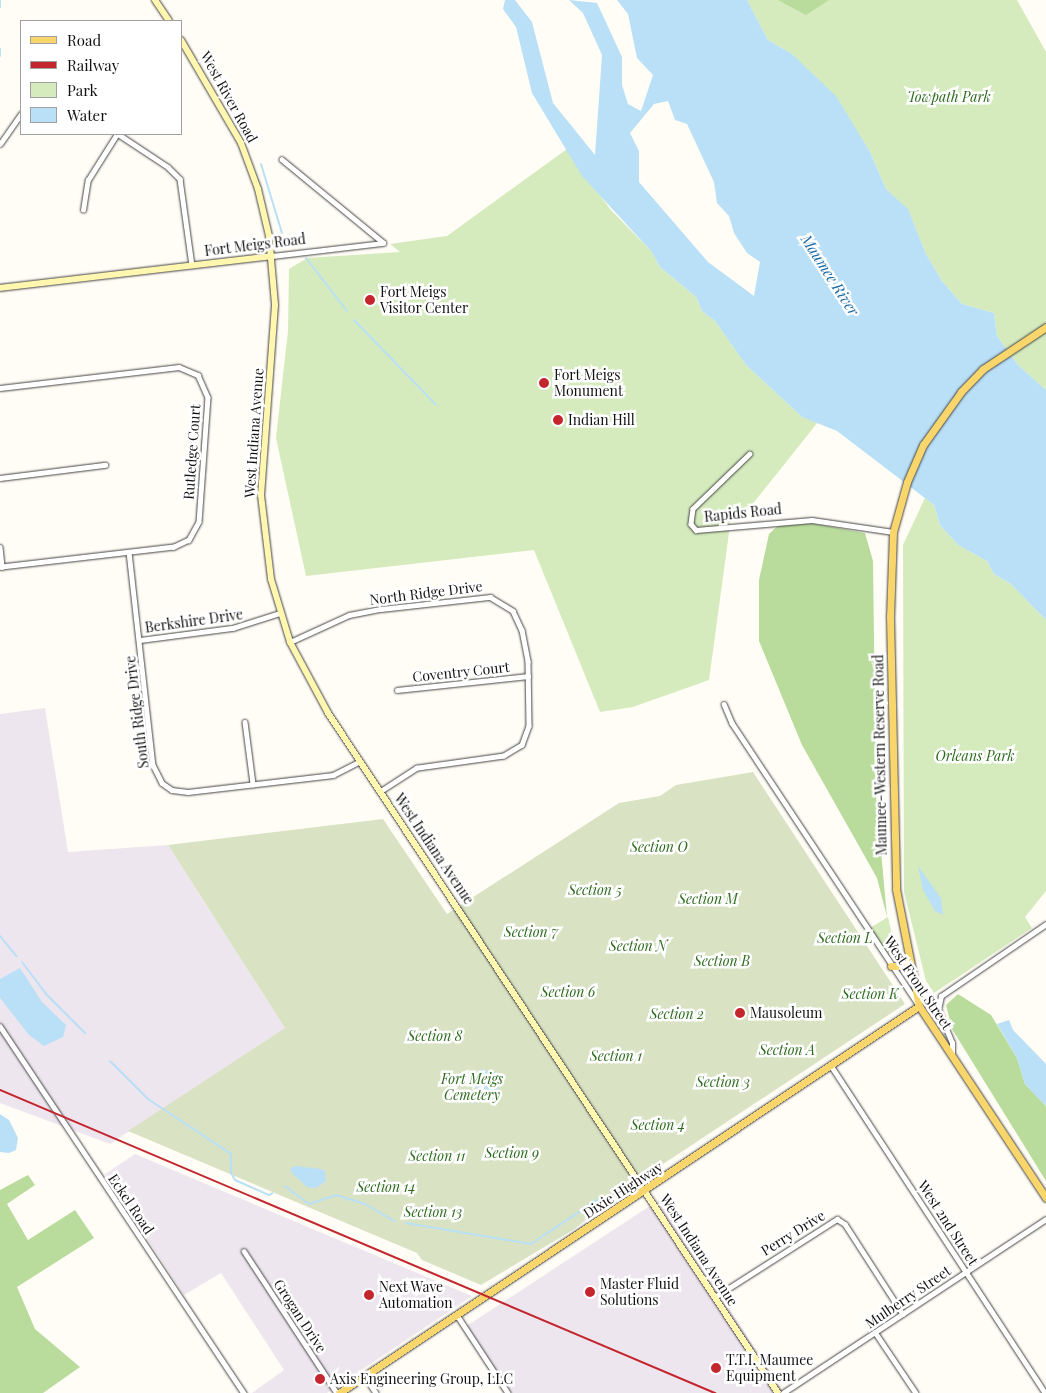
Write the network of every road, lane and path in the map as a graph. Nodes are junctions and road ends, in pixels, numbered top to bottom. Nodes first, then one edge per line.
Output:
1 (155, 0) edge
2 (168, 20) edge
3 (182, 42) edge
4 (20, 115) edge
5 (116, 135) edge
6 (119, 135) edge
7 (0, 144) edge
8 (282, 160) dead end
9 (83, 210) dead end
10 (272, 256) junction
11 (192, 266) junction
12 (0, 288) edge
13 (1046, 327) edge
14 (0, 388) edge
15 (750, 454) dead end
16 (105, 465) dead end
17 (0, 478) edge
18 (893, 532) junction
19 (0, 547) edge
20 (129, 552) junction
21 (1, 567) edge
22 (280, 614) junction
23 (140, 640) junction
24 (290, 642) junction
25 (528, 676) junction
26 (396, 690) dead end
27 (724, 704) dead end
28 (245, 722) dead end
29 (360, 761) junction
30 (253, 784) junction
31 (380, 792) junction
32 (1046, 924) edge
33 (910, 959) junction
34 (891, 966) junction
35 (919, 1006) junction
36 (0, 1026) edge
37 (952, 1055) junction
38 (832, 1067) junction
39 (645, 1191) junction
40 (1046, 1198) edge
41 (1046, 1219) edge
42 (244, 1251) dead end
43 (966, 1271) junction
44 (715, 1297) junction
45 (903, 1314) junction
46 (457, 1315) junction
47 (875, 1332) junction
48 (365, 1376) junction
49 (244, 1393) edge
50 (338, 1393) edge
51 (376, 1393) edge
52 (508, 1393) edge
53 (778, 1393) edge
54 (783, 1393) edge
55 (916, 1393) edge
56 (1045, 1393) edge

1 - 2 main road
3 - 10 main road, West River Road
4 - 7 street
5 - 9 street
6 - 11 street
8 - 10 street, Fort Meigs Road
10 - 11 main road, Fort Meigs Road
10 - 22 main road, West Indiana Avenue
11 - 12 main road, Fort Meigs Road
13 - 18 main road, Maumee-Western Reserve Road
14 - 20 street, Rutledge Court
15 - 18 street, Rapids Road
16 - 17 street
18 - 33 main road, Maumee-Western Reserve Road
19 - 21 street
20 - 21 street, Rutledge Court
20 - 23 street, South Ridge Drive
22 - 23 street, Berkshire Drive
22 - 24 main road, West Indiana Avenue
23 - 30 street, South Ridge Drive
24 - 25 street, North Ridge Drive
24 - 29 main road, West Indiana Avenue
25 - 26 street, Coventry Court
25 - 31 street, North Ridge Drive
27 - 34 street, West Front Street
28 - 30 street
29 - 30 street, South Ridge Drive
29 - 31 main road, West Indiana Avenue
31 - 39 main road, West Indiana Avenue
32 - 37 street
33 - 34 main road
33 - 35 main road, Maumee-Western Reserve Road
34 - 35 street, West Front Street
35 - 37 main road, West Front Street
35 - 38 main road, Dixie Highway
36 - 49 street, Eckel Road
37 - 40 main road, West Front Street
38 - 39 main road, Dixie Highway
38 - 43 street, West 2nd Street
39 - 44 main road, West Indiana Avenue
39 - 46 main road, Dixie Highway
41 - 43 street, Mulberry Street
42 - 50 street, Grogan Drive
43 - 45 street, Mulberry Street
43 - 56 street, West 2nd Street
44 - 45 street, Perry Drive
44 - 53 main road, West Indiana Avenue
45 - 47 street, Mulberry Street
46 - 48 main road, Dixie Highway
46 - 52 street
47 - 54 street, Mulberry Street
47 - 55 street
48 - 50 main road, Dixie Highway
48 - 51 street

